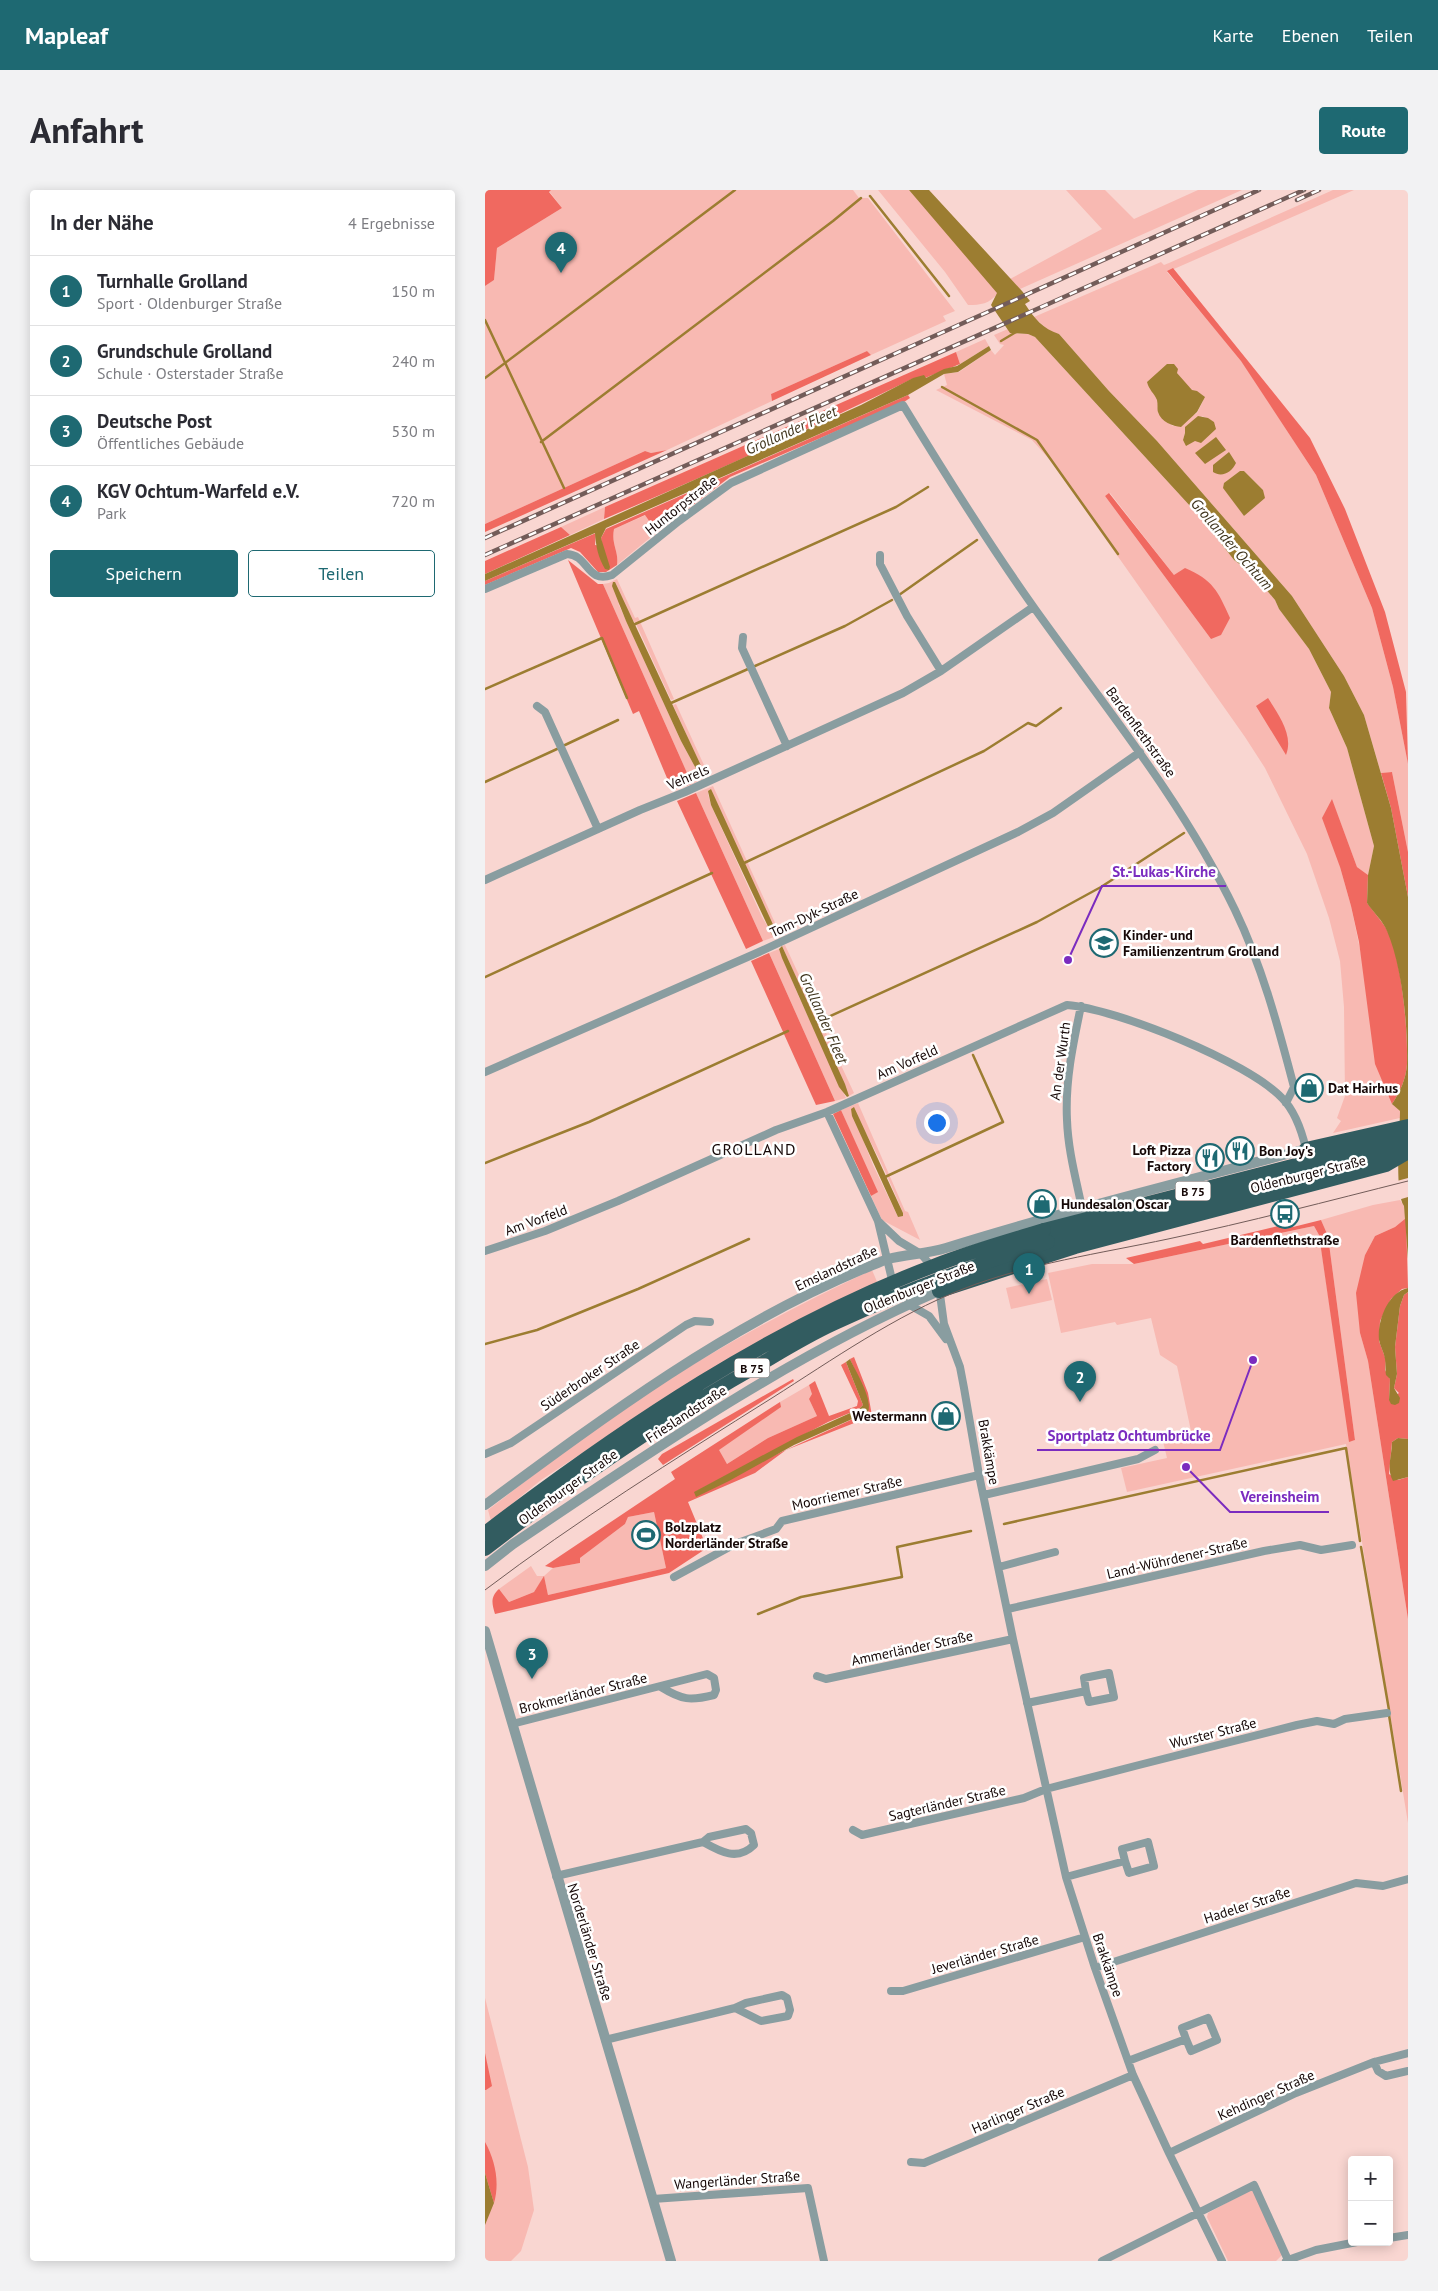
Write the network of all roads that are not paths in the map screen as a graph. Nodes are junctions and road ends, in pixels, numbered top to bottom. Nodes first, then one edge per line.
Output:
1 (903, 405) joint
2 (880, 555) dead end
3 (485, 589) edge
4 (1033, 607) junction
5 (743, 637) dead end
6 (941, 671) junction
7 (537, 706) dead end
8 (787, 746) junction
9 (1140, 752) junction
10 (597, 829) junction
11 (485, 880) edge
12 (1081, 1006) junction
13 (485, 1072) edge
14 (1286, 1103) junction
15 (827, 1112) junction
16 (1402, 1143) edge
17 (1306, 1149) junction
18 (1081, 1208) junction
19 (878, 1221) junction
20 (1046, 1236) junction
21 (485, 1251) edge
22 (921, 1254) junction
23 (888, 1259) junction
24 (939, 1291) junction
25 (909, 1305) junction
26 (710, 1322) dead end
27 (949, 1343) junction
28 (1155, 1450) dead end
29 (485, 1454) edge
30 (979, 1475) junction
31 (984, 1495) junction
32 (485, 1505) edge
33 (485, 1532) edge
34 (1352, 1545) dead end
35 (485, 1549) edge
36 (1055, 1552) dead end
37 (485, 1567) edge
38 (999, 1567) junction
39 (674, 1577) dead end
40 (1008, 1609) junction
41 (485, 1631) edge
42 (1013, 1639) junction
43 (817, 1676) dead end
44 (661, 1687) junction
45 (1086, 1691) junction
46 (1027, 1702) junction
47 (1387, 1713) dead end
48 (512, 1724) junction
49 (1046, 1790) junction
50 (853, 1830) dead end
51 (703, 1842) junction
52 (1125, 1861) junction
53 (556, 1876) junction
54 (1066, 1877) junction
55 (1408, 1879) edge
56 (1085, 1937) junction
57 (1095, 1968) junction
58 (891, 1991) dead end
59 (735, 2008) junction
60 (1187, 2039) junction
61 (605, 2040) junction
62 (1408, 2053) edge
63 (1128, 2061) junction
64 (1374, 2062) junction
65 (1408, 2071) edge
66 (1133, 2075) junction
67 (1169, 2153) junction
68 (911, 2162) dead end
69 (653, 2199) junction
70 (1198, 2213) junction
71 (1408, 2235) edge
72 (1393, 2237) edge
73 (1348, 2244) edge
74 (671, 2261) edge
75 (824, 2261) edge
76 (1102, 2261) edge
77 (1223, 2261) edge
78 (1287, 2261) edge

1 - 3 street, Huntorpstraße
1 - 4 street, Bardenflethstraße
2 - 6 street
4 - 6 street, Vehrels
4 - 9 street, Bardenflethstraße
5 - 8 street
6 - 8 street, Vehrels
7 - 10 street
8 - 10 street, Vehrels
9 - 13 street, Tom-Dyk-Straße
9 - 14 street, Bardenflethstraße
10 - 11 street, Vehrels
12 - 14 street, Am Vorfeld
12 - 15 street, Am Vorfeld
12 - 18 street, An der Wurth
14 - 17 street, Am Vorfeld
15 - 19 street
15 - 21 street, Am Vorfeld
16 - 17 highway
16 - 20 highway, Oldenburger Straße / B 75
16 - 24 highway
17 - 18 street, Emslandstraße
18 - 22 street, Emslandstraße
19 - 22 street
19 - 23 street, Brakkämpe
20 - 33 highway, Oldenburger Straße / B 75, bridge
20 - 35 highway, Oldenburger Straße / B 75, bridge
22 - 23 street, Emslandstraße
22 - 24 street, Brakkämpe
23 - 25 street, Brakkämpe
23 - 32 street, Emslandstraße
24 - 25 street, Frieslandstraße
24 - 27 street, Brakkämpe
25 - 27 street, Brakkämpe
25 - 37 street, Frieslandstraße
26 - 29 street, Süderbroker Straße
27 - 30 street, Brakkämpe
28 - 31 street
30 - 31 street, Brakkämpe
30 - 39 street, Moorriemer Straße
31 - 38 street, Brakkämpe
33 - 37 street
34 - 40 street, Land-Wührdener-Straße
36 - 38 street
38 - 40 street, Brakkämpe
40 - 42 street, Brakkämpe
41 - 48 street, Norderländer Straße
42 - 43 street, Ammerländer Straße
42 - 46 street, Brakkämpe
44 - 44 street, Brokmerländer Straße
44 - 48 street, Brokmerländer Straße
45 - 45 street
45 - 46 street
46 - 49 street, Brakkämpe
47 - 49 street, Wurster Straße
48 - 53 street, Norderländer Straße
49 - 50 street, Sagterländer Straße
49 - 54 street, Brakkämpe
51 - 51 street
51 - 53 street
52 - 52 street
52 - 54 street
53 - 61 street, Norderländer Straße
54 - 56 street, Brakkämpe
55 - 57 street, Hadeler Straße
56 - 57 street, Brakkämpe
56 - 58 street, Jeverländer Straße
57 - 63 street, Brakkämpe
59 - 59 street
59 - 61 street
60 - 60 street
60 - 63 street
61 - 69 street, Norderländer Straße
62 - 64 street, Kehdinger Straße
63 - 66 street, Brakkämpe
64 - 65 street
64 - 67 street, Kehdinger Straße
66 - 67 street, Brakkämpe
66 - 68 street, Harlinger Straße
67 - 70 street, Brakkämpe
69 - 74 street, Norderländer Straße
69 - 75 street, Wangerländer Straße
70 - 76 street
70 - 77 street, Brakkämpe
70 - 78 street
71 - 72 street
73 - 78 street

